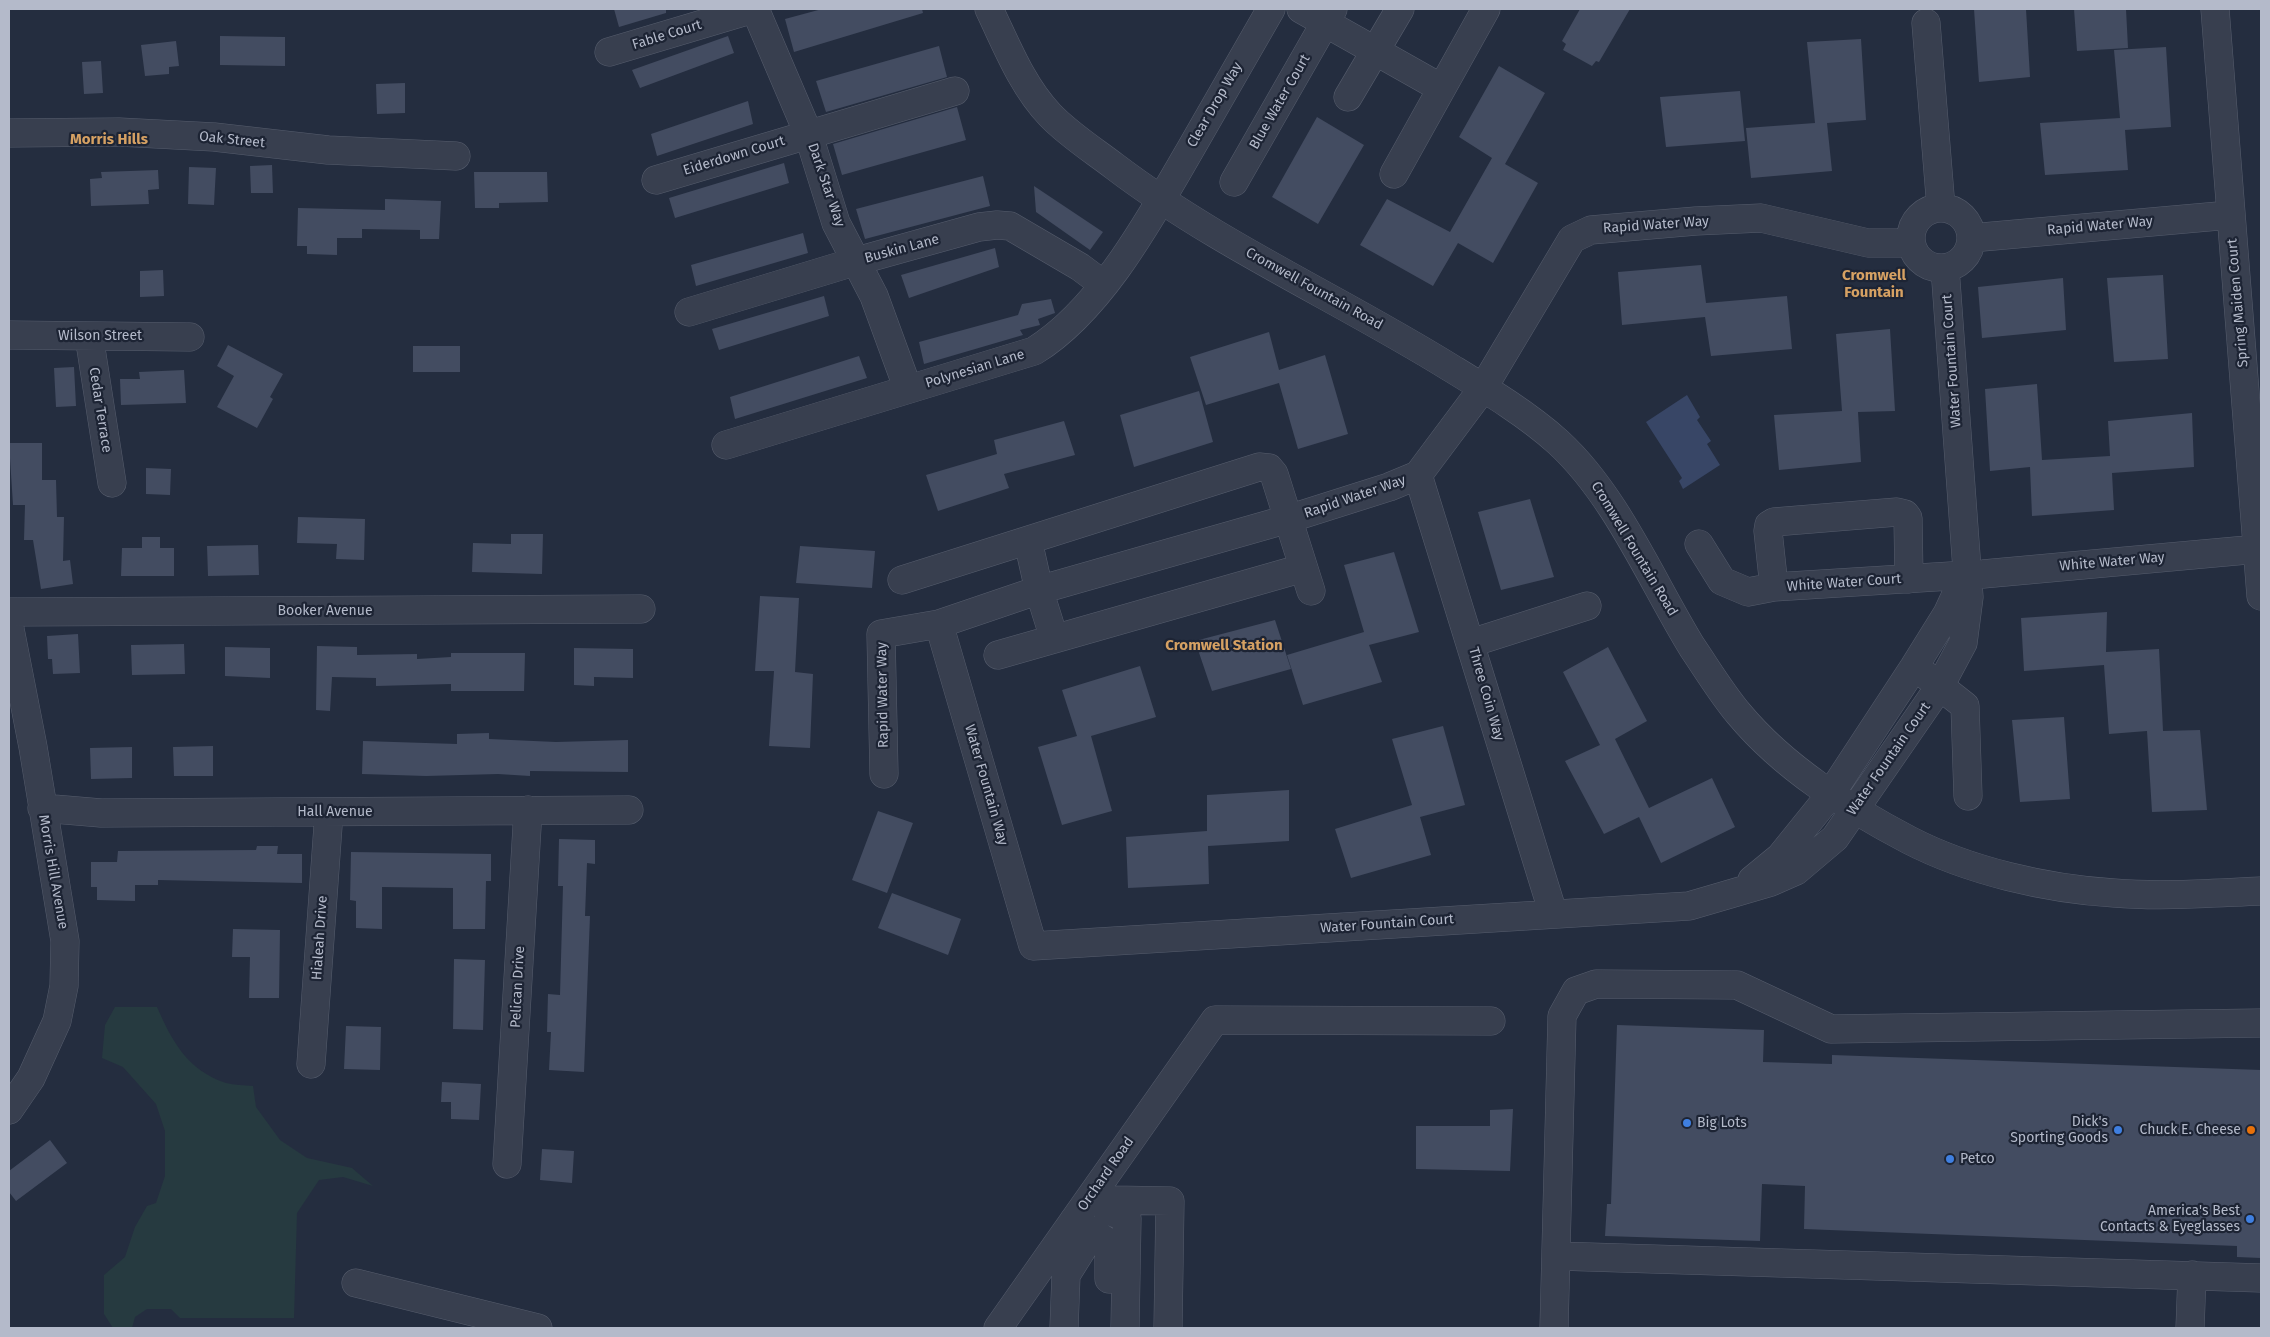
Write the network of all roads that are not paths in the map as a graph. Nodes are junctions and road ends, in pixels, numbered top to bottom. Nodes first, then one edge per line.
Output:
1 (754, 9) edge
2 (989, 9) edge
3 (1271, 9) edge
4 (1301, 9) edge
5 (1400, 9) edge
6 (1486, 9) edge
7 (2215, 9) edge
8 (1329, 15) edge
9 (1926, 23) dead end
10 (609, 52) dead end
11 (1375, 52) junction
12 (1441, 88) junction
13 (955, 91) dead end
14 (1348, 97) dead end
15 (9, 133) edge
16 (808, 133) junction
17 (456, 156) dead end
18 (1394, 174) dead end
19 (656, 180) dead end
20 (1234, 182) dead end
21 (1160, 201) junction
22 (1941, 208) junction
23 (2230, 215) junction
24 (1971, 238) junction
25 (1911, 243) junction
26 (857, 261) junction
27 (1945, 268) junction
28 (1104, 285) junction
29 (689, 312) dead end
30 (9, 336) edge
31 (89, 336) junction
32 (190, 337) dead end
33 (1483, 388) junction
34 (908, 389) junction
35 (726, 445) dead end
36 (1418, 475) junction
37 (112, 483) dead end
38 (1288, 520) junction
39 (1028, 541) junction
40 (1700, 544) dead end
41 (2258, 549) junction
42 (1966, 574) junction
43 (1909, 578) junction
44 (902, 580) dead end
45 (1774, 587) junction
46 (1039, 590) junction
47 (2261, 596) edge
48 (1588, 606) dead end
49 (641, 609) dead end
50 (9, 612) edge
51 (9, 624) edge
52 (939, 624) junction
53 (1054, 638) junction
54 (1471, 643) junction
55 (998, 655) dead end
56 (1914, 667) junction
57 (1940, 686) junction
58 (884, 774) dead end
59 (1830, 795) junction
60 (1968, 796) dead end
61 (42, 808) junction
62 (1855, 808) junction
63 (528, 810) junction
64 (629, 810) dead end
65 (330, 812) junction
66 (1739, 891) junction
67 (2261, 891) edge
68 (1553, 913) junction
69 (1033, 946) joint
70 (1491, 1021) dead end
71 (2261, 1023) edge
72 (311, 1064) dead end
73 (9, 1110) edge
74 (507, 1164) dead end
75 (1098, 1198) junction
76 (1084, 1226) junction
77 (1053, 1250) junction
78 (1557, 1256) junction
79 (2192, 1276) junction
80 (2261, 1278) edge
81 (356, 1282) dead end
82 (538, 1328) edge
83 (998, 1328) edge
84 (1013, 1328) edge
85 (1064, 1328) edge
86 (1107, 1328) edge
87 (1125, 1328) edge
88 (1168, 1328) edge
89 (1554, 1328) edge
90 (2190, 1328) edge

1 - 10 street, Fable Court
1 - 16 street, Dark Star Way
2 - 21 street, Cromwell Fountain Road
3 - 21 street, Clear Drop Way
4 - 8 street
5 - 11 street
6 - 12 street
7 - 23 street, Spring Maiden Court
8 - 11 street
8 - 20 street, Blue Water Court
9 - 22 street
11 - 12 street
11 - 14 street
12 - 18 street
13 - 16 street, Eiderdown Court
15 - 17 street, Oak Street
16 - 19 street, Eiderdown Court
16 - 26 street, Dark Star Way
21 - 28 street, Polynesian Lane
21 - 33 street, Cromwell Fountain Road
22 - 24 street
22 - 25 street
23 - 24 street, Rapid Water Way
23 - 41 street, Spring Maiden Court
24 - 27 street
25 - 27 street
25 - 33 street, Rapid Water Way
26 - 28 street, Buskin Lane
26 - 29 street, Buskin Lane
26 - 34 street, Dark Star Way
27 - 42 street, Water Fountain Court
28 - 34 street, Polynesian Lane
30 - 31 street, Wilson Street
31 - 32 street, Wilson Street
31 - 37 street, Cedar Terrace
33 - 36 street, Rapid Water Way
33 - 59 street, Cromwell Fountain Road
34 - 35 street, Polynesian Lane
36 - 38 street, Rapid Water Way
36 - 54 street, Three Coin Way
38 - 39 street
38 - 46 street, Rapid Water Way
38 - 53 street
39 - 44 street
39 - 46 street
40 - 45 street
41 - 42 street, White Water Way
41 - 47 street, Spring Maiden Court
42 - 43 street, White Water Court
42 - 56 street, Water Fountain Court
42 - 57 street, Water Fountain Court
43 - 45 street, White Water Court
43 - 45 street, White Water Court
46 - 52 street, Rapid Water Way
46 - 53 street
48 - 54 street
49 - 50 street, Booker Avenue
51 - 61 street, Morris Hill Avenue
52 - 58 street, Rapid Water Way
52 - 69 street, Water Fountain Way
53 - 55 street
54 - 68 street, Three Coin Way
56 - 57 street
56 - 59 street, Water Fountain Court
57 - 60 street
57 - 62 street, Water Fountain Court
59 - 62 street, Cromwell Fountain Road
59 - 66 street, Water Fountain Court
61 - 65 street, Hall Avenue
61 - 73 street, Morris Hill Avenue
62 - 66 street, Water Fountain Court
62 - 67 street, Cromwell Fountain Road
63 - 64 street, Hall Avenue
63 - 65 street, Hall Avenue
63 - 74 street, Pelican Drive
65 - 72 street, Hialeah Drive
66 - 68 street, Water Fountain Court
68 - 69 street, Water Fountain Court
70 - 75 street, Orchard Road
71 - 78 street
75 - 76 street, Orchard Road
75 - 87 street
75 - 88 street
76 - 77 street, Orchard Road
76 - 85 street
76 - 86 street
77 - 83 street, Orchard Road
77 - 84 street
78 - 79 street
78 - 89 street
79 - 80 street
79 - 90 street
81 - 82 street

